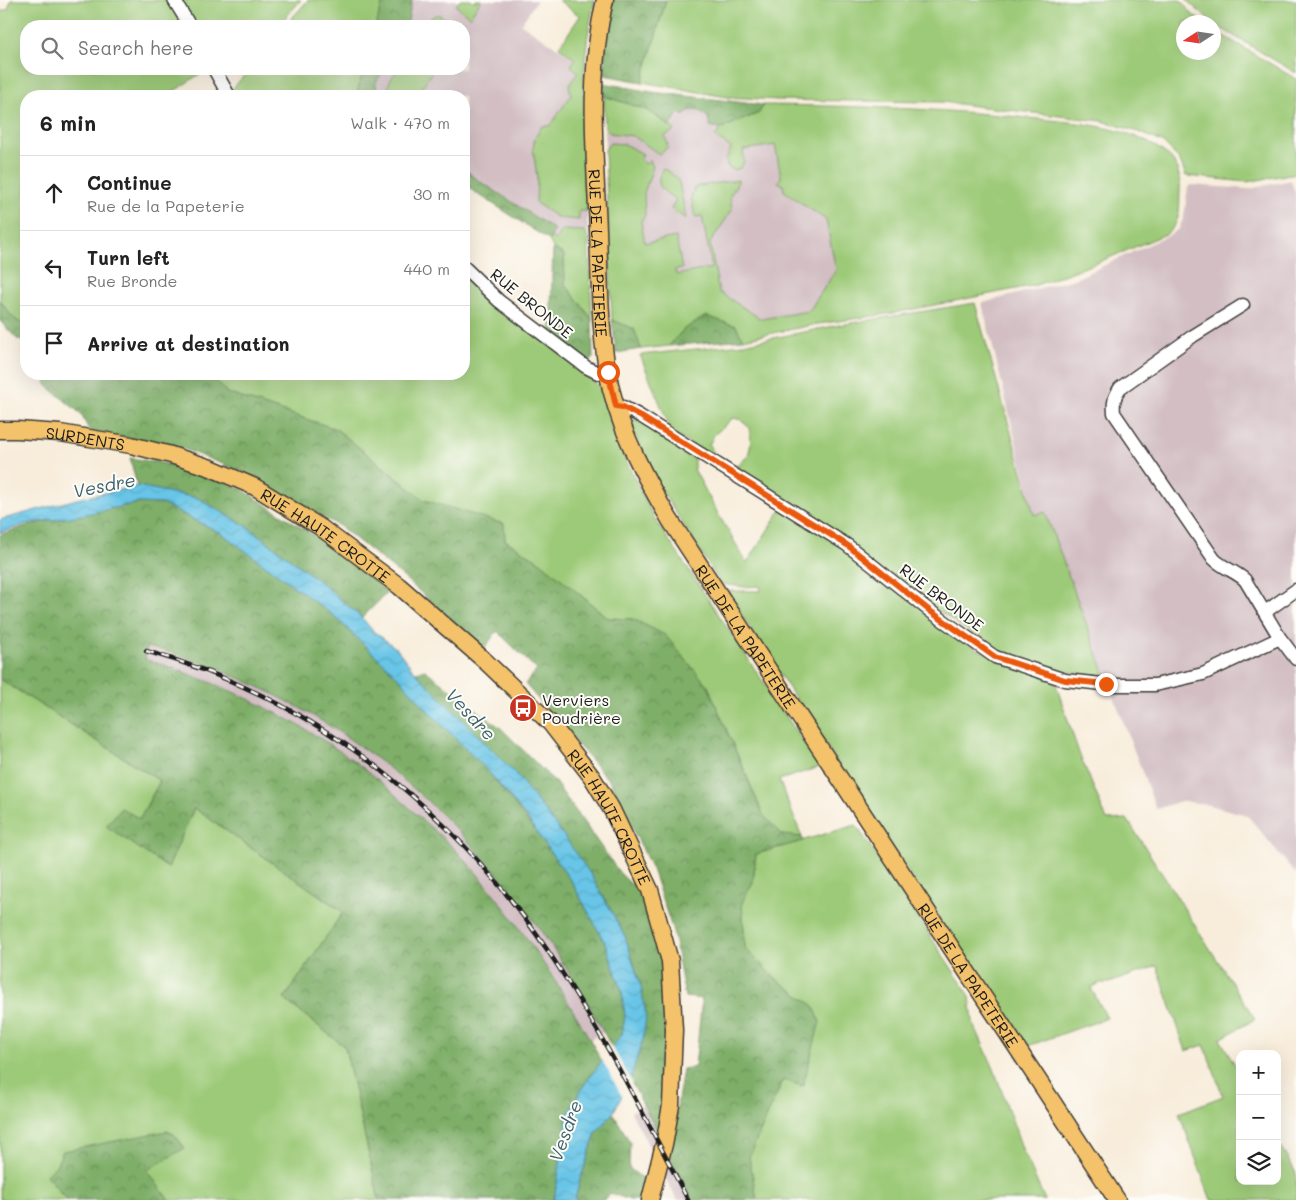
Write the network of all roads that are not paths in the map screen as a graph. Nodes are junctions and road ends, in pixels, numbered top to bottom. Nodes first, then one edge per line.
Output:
1 (174, 0) edge
2 (605, 0) edge
3 (186, 20) edge
4 (217, 75) edge
5 (226, 90) edge
6 (470, 273) edge
7 (1243, 305) dead end
8 (608, 372) junction
9 (616, 406) junction
10 (0, 430) edge
11 (171, 455) joint
12 (1296, 590) edge
13 (1265, 612) junction
14 (1280, 638) junction
15 (1296, 659) edge
16 (650, 1200) edge
17 (1117, 1200) edge

1 - 3 street
2 - 8 main road, RUE DE LA PAPETERIE
4 - 5 street
6 - 8 street, RUE BRONDE
7 - 13 street
8 - 9 main road, RUE DE LA PAPETERIE
9 - 14 street, RUE BRONDE
9 - 17 main road, RUE DE LA PAPETERIE
10 - 11 main road, SURDENTS
11 - 16 main road, RUE HAUTE CROTTE
12 - 13 street
13 - 14 street
14 - 15 street

